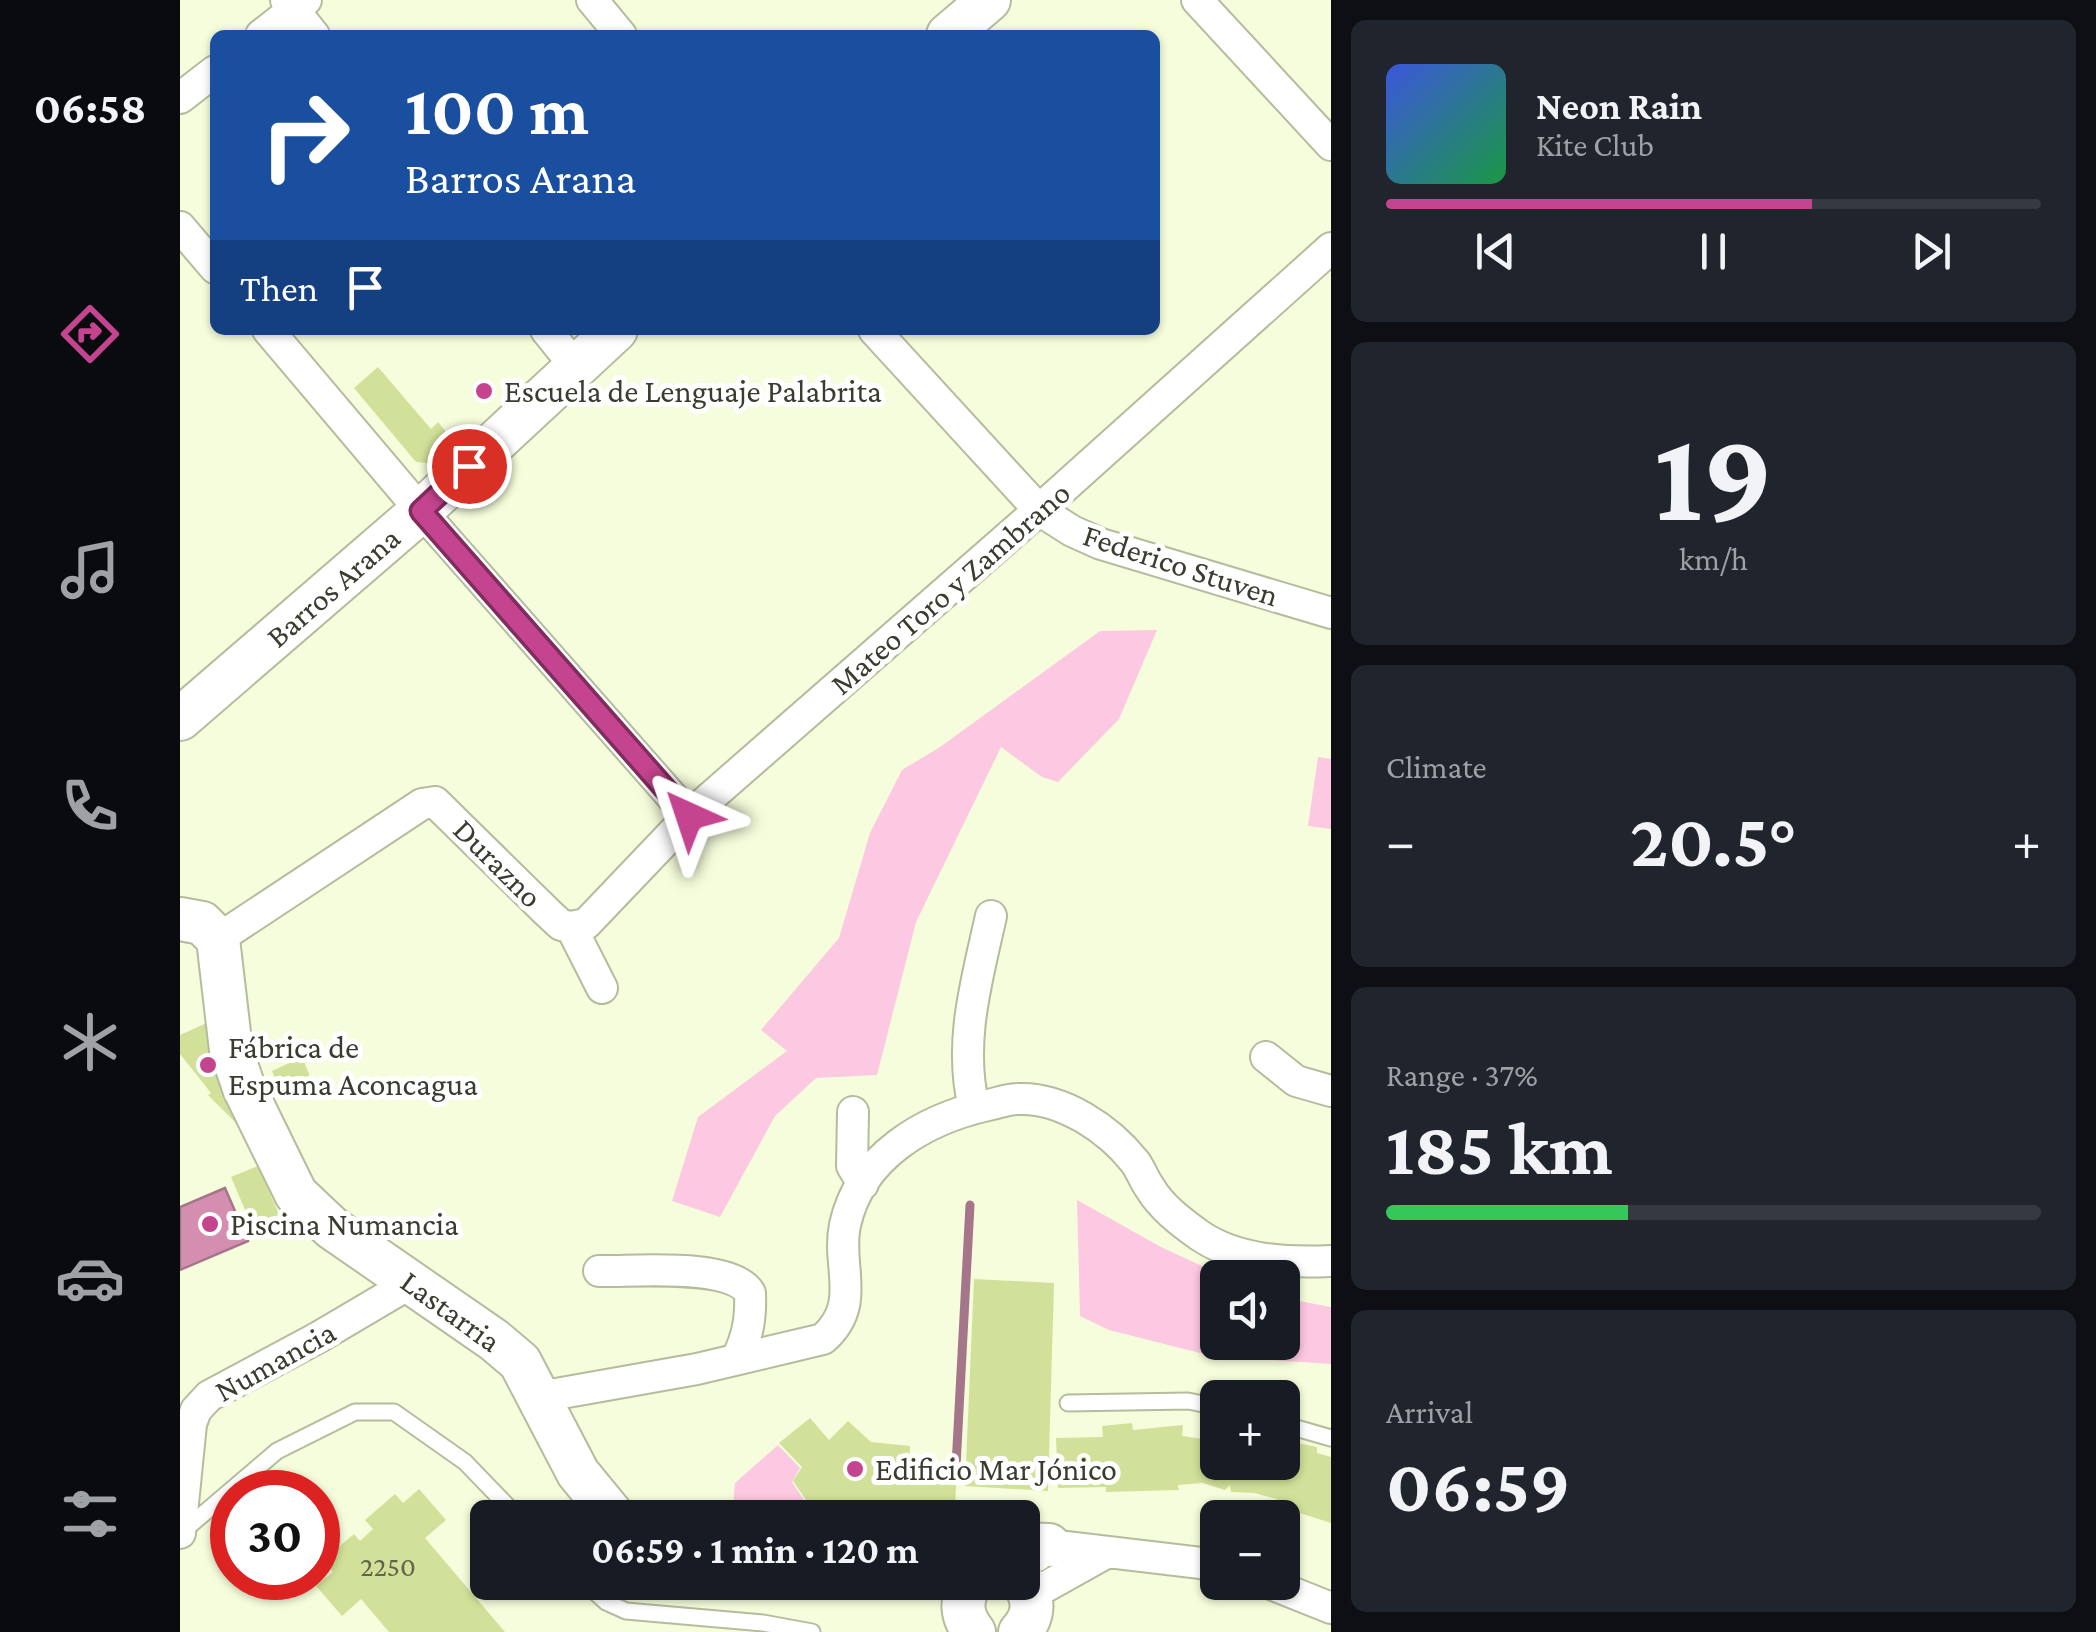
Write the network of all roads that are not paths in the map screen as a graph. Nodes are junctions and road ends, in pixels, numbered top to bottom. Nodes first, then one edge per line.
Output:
1 (592, 0) edge
2 (989, 0) edge
3 (1198, 0) edge
4 (295, 3) edge
5 (266, 30) edge
6 (311, 30) edge
7 (616, 30) edge
8 (954, 30) edge
9 (210, 75) edge
10 (180, 98) edge
11 (1331, 145) edge
12 (180, 227) edge
13 (1331, 248) edge
14 (210, 262) edge
15 (272, 335) edge
16 (550, 335) edge
17 (610, 335) edge
18 (879, 335) edge
19 (574, 366) junction
20 (1039, 510) junction
21 (421, 511) junction
22 (1331, 613) edge
23 (180, 719) edge
24 (689, 816) junction
25 (991, 916) dead end
26 (180, 918) edge
27 (571, 927) junction
28 (218, 939) junction
29 (602, 988) dead end
30 (1266, 1057) dead end
31 (1331, 1091) edge
32 (974, 1108) junction
33 (853, 1112) dead end
34 (862, 1184) junction
35 (1331, 1262) edge
36 (599, 1271) dead end
37 (412, 1282) junction
38 (737, 1358) junction
39 (539, 1396) junction
40 (1068, 1403) dead end
41 (1200, 1403) edge
42 (1300, 1429) edge
43 (1331, 1438) edge
44 (502, 1500) edge
45 (600, 1500) edge
46 (182, 1526) edge
47 (1106, 1552) junction
48 (1200, 1563) edge
49 (1040, 1584) edge
50 (1040, 1584) edge
51 (1300, 1596) edge
52 (604, 1600) edge
53 (1331, 1608) edge
54 (812, 1632) edge

1 - 7 street
2 - 8 street
3 - 11 street
4 - 5 street
4 - 6 street
9 - 10 street
12 - 14 street
13 - 20 street, Mateo Toro y Zambrano
15 - 21 street
16 - 19 street
17 - 19 street, Barros Arana
18 - 20 street, Federico Stuven
19 - 21 street, Barros Arana
20 - 22 street, Federico Stuven
20 - 24 street, Mateo Toro y Zambrano
21 - 23 street, Barros Arana
21 - 24 street
24 - 27 street, Mateo Toro y Zambrano
25 - 32 street
26 - 28 street
27 - 28 street, Durazno
27 - 29 street, Durazno
28 - 37 street, Lastarria
30 - 31 street
32 - 34 street
32 - 35 street
33 - 34 street
34 - 38 street
36 - 38 street
37 - 39 street, Lastarria
37 - 46 street, Numancia
38 - 39 street
39 - 45 street, Lastarria
40 - 41 lane
42 - 43 lane
44 - 46 lane
47 - 48 street
47 - 49 street
47 - 50 street
51 - 53 street
52 - 54 lane

